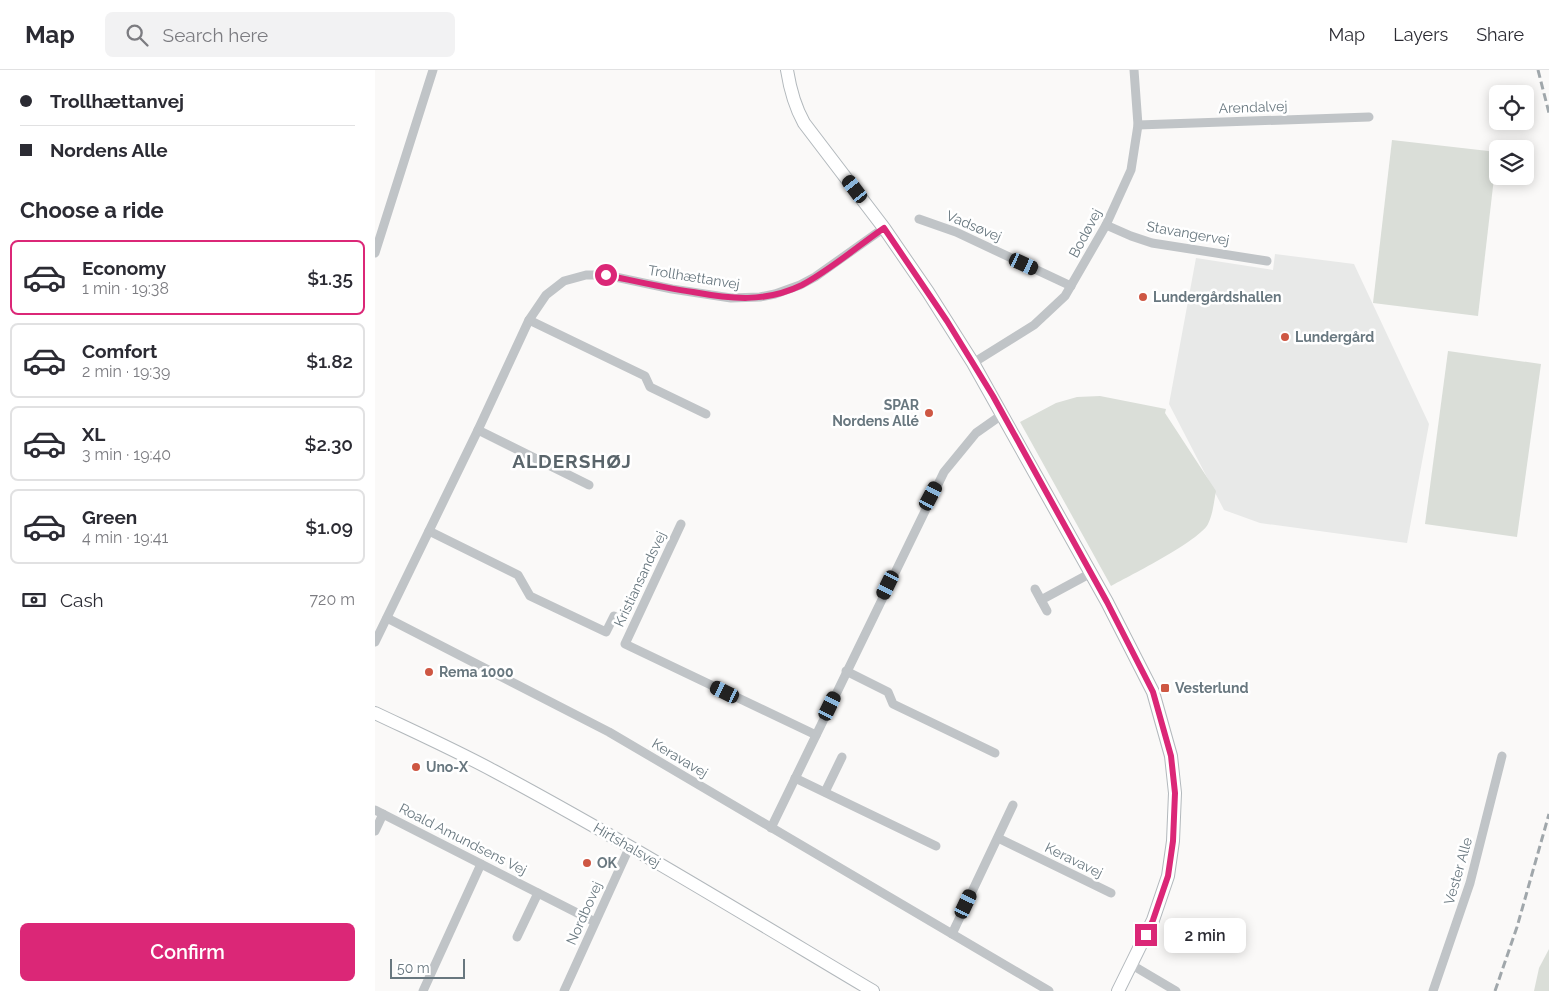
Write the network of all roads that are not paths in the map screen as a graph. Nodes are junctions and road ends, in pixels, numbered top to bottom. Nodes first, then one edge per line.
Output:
1 (433, 70) edge
2 (787, 70) edge
3 (1134, 70) edge
4 (1369, 117) dead end
5 (1138, 125) junction
6 (919, 219) dead end
7 (1107, 225) junction
8 (884, 228) junction
9 (375, 253) edge
10 (1267, 261) dead end
11 (1071, 286) junction
12 (529, 320) junction
13 (973, 362) junction
14 (706, 414) dead end
15 (1003, 414) junction
16 (478, 430) junction
17 (589, 485) dead end
18 (681, 524) dead end
19 (429, 531) junction
20 (1091, 573) junction
21 (1035, 589) dead end
22 (1041, 600) junction
23 (1047, 611) dead end
24 (614, 616) dead end
25 (387, 618) junction
26 (375, 642) edge
27 (847, 671) junction
28 (375, 713) edge
29 (816, 735) junction
30 (995, 753) dead end
31 (1502, 756) dead end
32 (843, 757) dead end
33 (795, 778) junction
34 (825, 792) junction
35 (1013, 805) dead end
36 (379, 812) edge
37 (771, 828) junction
38 (375, 831) edge
39 (998, 838) junction
40 (630, 846) junction
41 (937, 846) dead end
42 (481, 864) junction
43 (538, 893) junction
44 (1111, 893) dead end
45 (595, 922) junction
46 (952, 934) junction
47 (517, 937) dead end
48 (1131, 965) junction
49 (423, 991) edge
50 (564, 991) edge
51 (873, 991) edge
52 (1049, 991) edge
53 (1118, 991) edge
54 (1177, 991) edge
55 (1433, 991) edge

1 - 9 street
2 - 8 street
3 - 5 street, Bodøvej
4 - 5 street, Arendalvej
5 - 7 street, Bodøvej
6 - 11 street, Vadsøvej
7 - 10 street, Stavangervej
7 - 11 street, Bodøvej
8 - 12 street, Trollhættanvej
8 - 13 street
11 - 13 street, Bodøvej
12 - 14 street
12 - 16 street, Trollhættanvej
13 - 15 street
15 - 20 street
15 - 27 street
16 - 17 street
16 - 19 street, Trollhættanvej
18 - 29 street, Kristiansandsvej
19 - 24 street
19 - 25 street, Trollhættanvej
20 - 22 street
20 - 48 street
21 - 22 street
22 - 23 street
25 - 26 street, Trollhættanvej
25 - 37 street, Keravavej
27 - 29 street
27 - 30 street
28 - 40 street, Hirtshalsvej
29 - 33 street
31 - 55 street, Vester Alle
32 - 34 street
33 - 34 street
33 - 37 street
34 - 41 street
35 - 39 street
36 - 38 street
36 - 42 street, Roald Amundsens Vej
37 - 46 street, Keravavej
39 - 44 street, Keravavej
39 - 46 street
40 - 45 street, Nordbovej
40 - 51 street, Hirtshalsvej
42 - 43 street, Roald Amundsens Vej
42 - 49 street
43 - 45 street, Roald Amundsens Vej
43 - 47 street
45 - 50 street, Nordbovej
46 - 52 street, Keravavej
48 - 53 street
48 - 54 street

